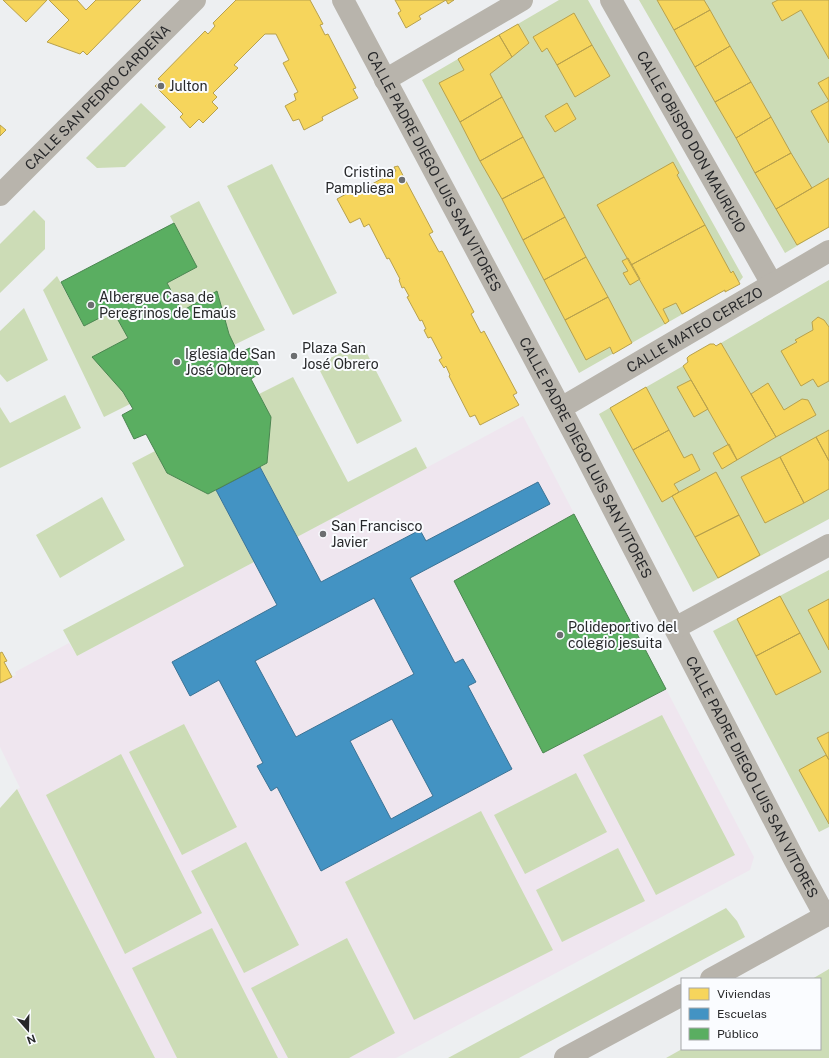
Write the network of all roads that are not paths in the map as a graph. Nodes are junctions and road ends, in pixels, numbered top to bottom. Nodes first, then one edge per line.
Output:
1 (195, 0) edge
2 (343, 0) edge
3 (522, 0) edge
4 (611, 0) edge
5 (385, 80) junction
6 (0, 195) edge
7 (829, 251) edge
8 (772, 284) junction
9 (561, 408) junction
10 (829, 545) edge
11 (675, 628) junction
12 (827, 915) edge
13 (713, 978) edge
14 (681, 996) edge
15 (565, 1058) edge

1 - 6 street, CALLE SAN PEDRO CARDEÑA
2 - 5 street, CALLE PADRE DIEGO LUIS SAN VITORES
3 - 5 street
4 - 8 street, CALLE OBISPO DON MAURICIO
5 - 9 street, CALLE PADRE DIEGO LUIS SAN VITORES
7 - 8 street, CALLE MATEO CEREZO
8 - 9 street, CALLE MATEO CEREZO
9 - 11 street, CALLE PADRE DIEGO LUIS SAN VITORES
10 - 11 street
11 - 12 street, CALLE PADRE DIEGO LUIS SAN VITORES
12 - 13 street
14 - 15 street

